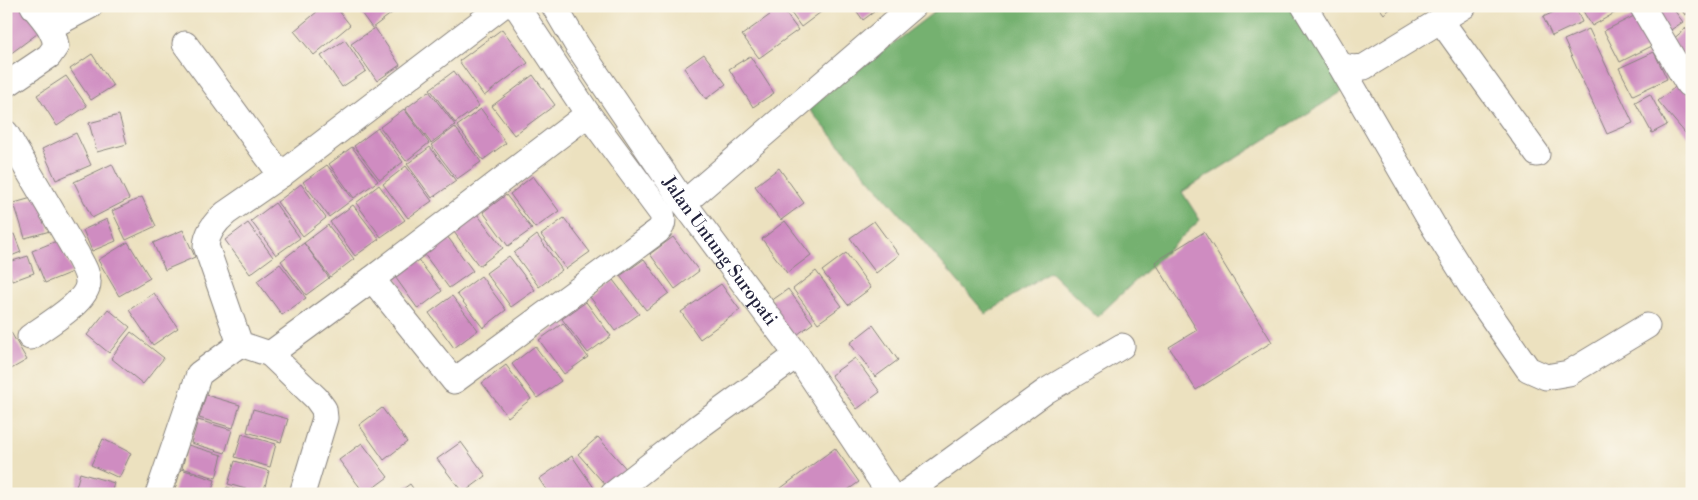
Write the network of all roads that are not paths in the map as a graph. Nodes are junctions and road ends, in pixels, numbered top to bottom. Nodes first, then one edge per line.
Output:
1 (33, 6) edge
2 (90, 6) edge
3 (502, 6) edge
4 (514, 6) edge
5 (554, 6) edge
6 (913, 6) edge
7 (1304, 6) edge
8 (1464, 6) edge
9 (1642, 6) edge
10 (1441, 21) junction
11 (50, 27) junction
12 (185, 44) dead end
13 (1340, 65) junction
14 (1688, 84) dead end
15 (6, 85) edge
16 (588, 114) junction
17 (6, 133) edge
18 (1537, 154) dead end
19 (281, 175) junction
20 (684, 203) junction
21 (372, 279) junction
22 (1647, 326) dead end
23 (30, 337) dead end
24 (240, 344) junction
25 (1122, 346) dead end
26 (270, 354) junction
27 (797, 355) junction
28 (158, 494) edge
29 (302, 494) edge
30 (613, 494) edge
31 (890, 494) edge
32 (905, 494) edge

1 - 11 street
2 - 11 street
3 - 19 street
4 - 16 street
5 - 20 street, Jalan Untung Suropati
6 - 20 street
7 - 13 street
8 - 10 street
9 - 14 street
10 - 13 street
10 - 18 street
11 - 15 street
12 - 19 street
13 - 22 street
16 - 21 street
16 - 21 street
17 - 23 street
19 - 24 street
20 - 27 street, Jalan Untung Suropati
21 - 26 street
24 - 26 street
24 - 28 street
25 - 32 street
26 - 29 street
27 - 30 street
27 - 31 street, Jalan Untung Suropati

